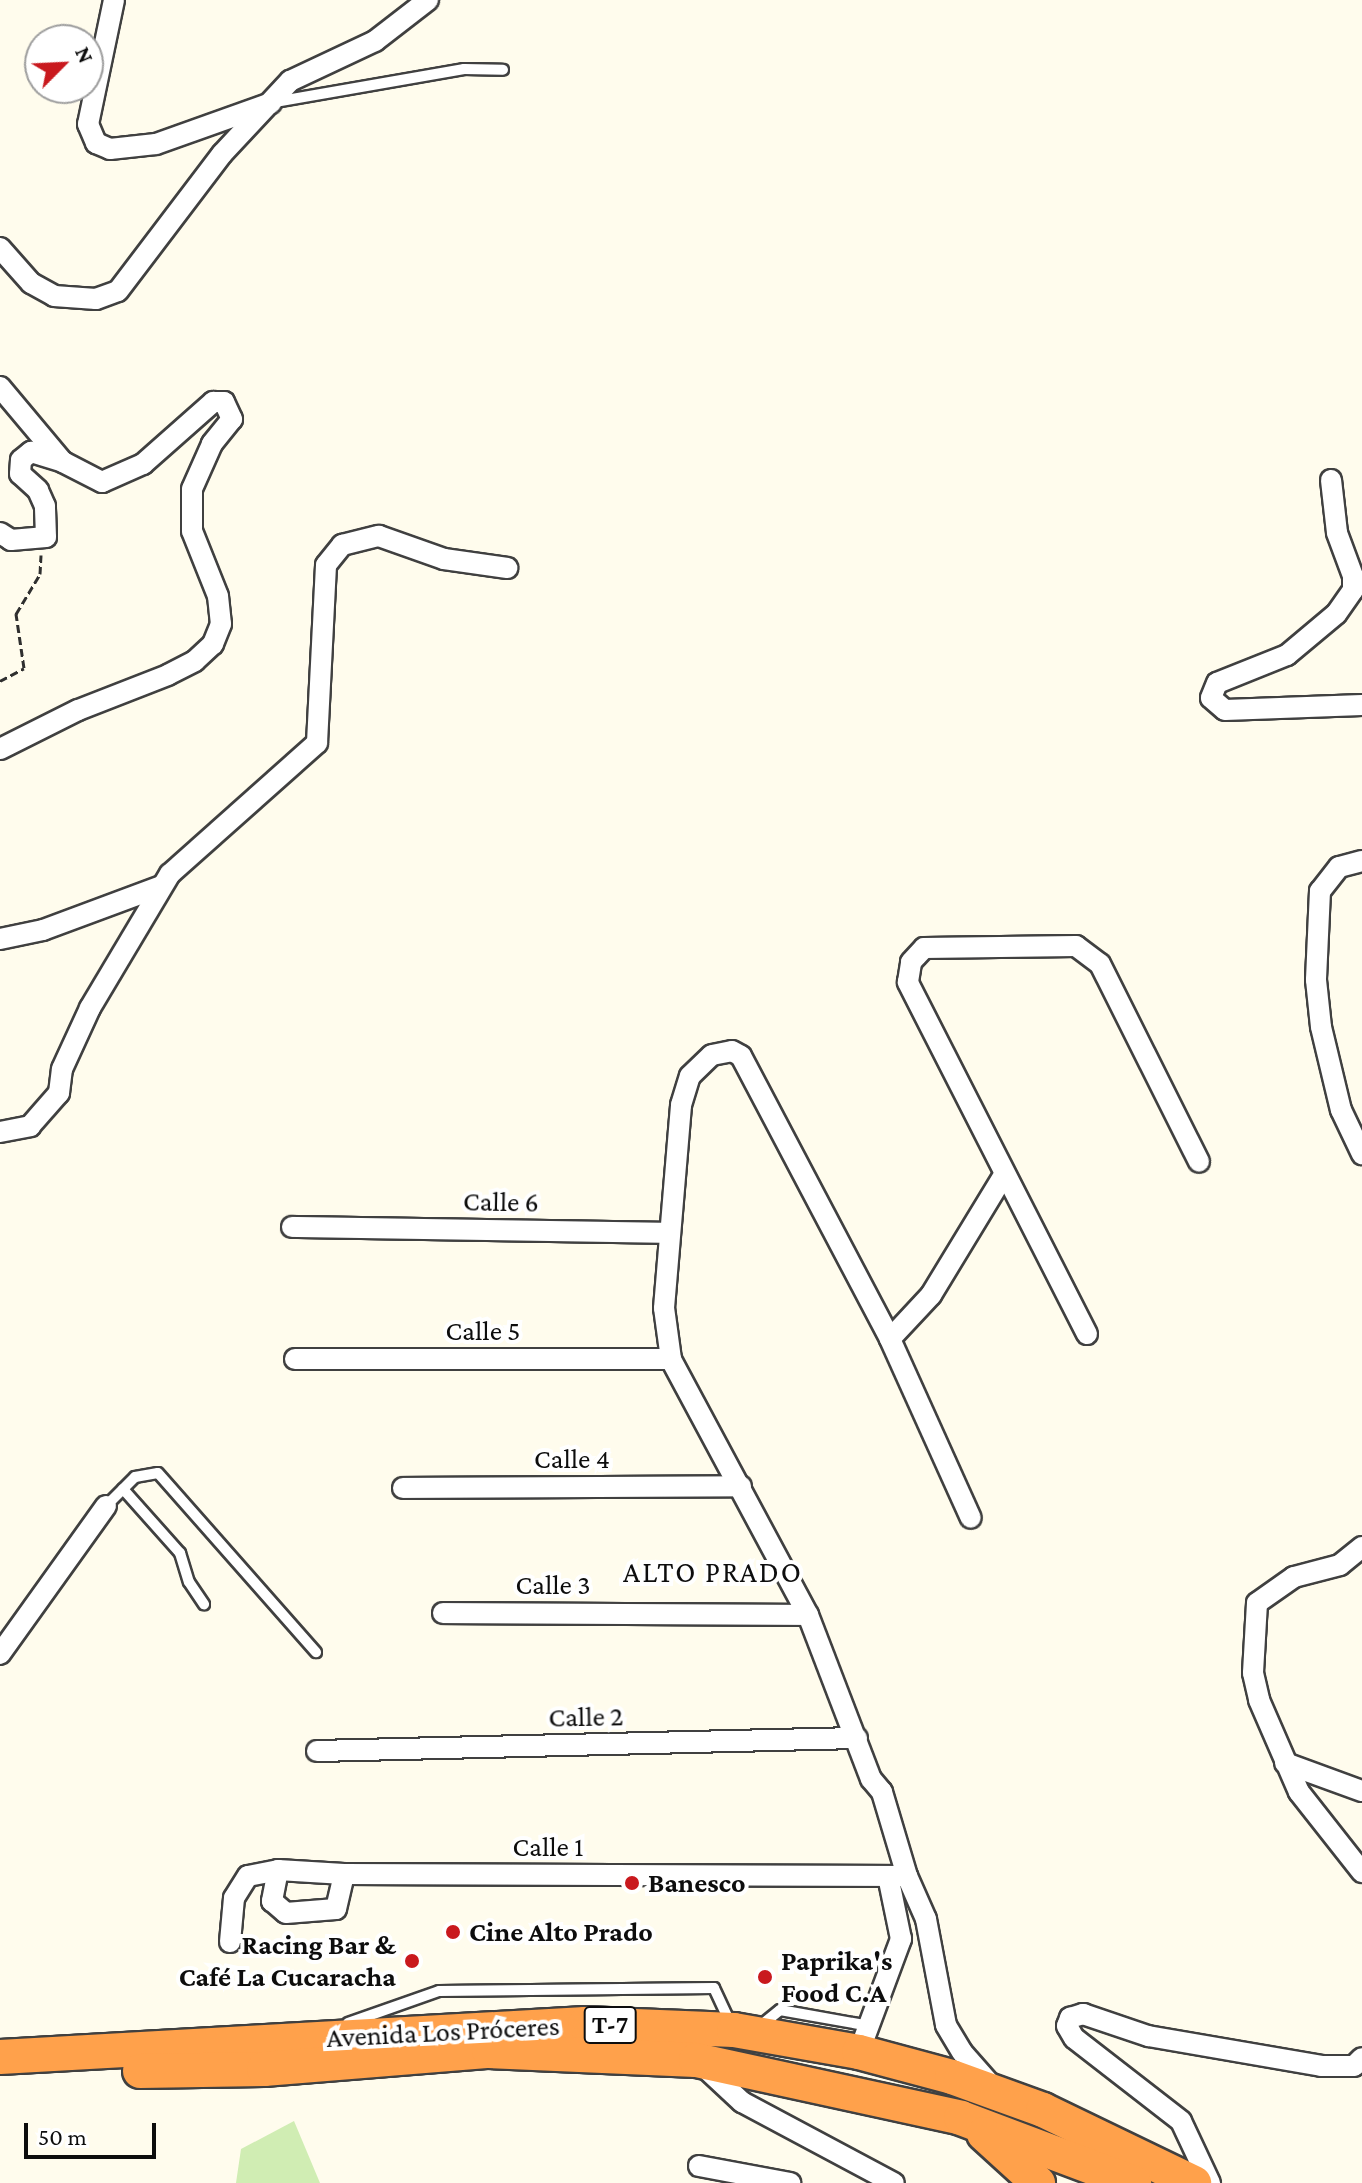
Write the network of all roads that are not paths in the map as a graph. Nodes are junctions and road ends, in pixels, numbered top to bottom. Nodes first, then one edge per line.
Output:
1 (114, 0) edge
2 (428, 0) edge
3 (503, 70) dead end
4 (273, 102) junction
5 (0, 248) edge
6 (0, 387) edge
7 (63, 462) junction
8 (1331, 480) dead end
9 (0, 533) edge
10 (507, 568) dead end
11 (1362, 705) edge
12 (0, 749) edge
13 (1362, 861) edge
14 (161, 886) junction
15 (0, 939) edge
16 (0, 1132) edge
17 (1362, 1154) edge
18 (1199, 1162) dead end
19 (1004, 1175) junction
20 (292, 1227) dead end
21 (666, 1233) junction
22 (1087, 1334) dead end
23 (890, 1339) junction
24 (295, 1359) dead end
25 (671, 1359) junction
26 (741, 1486) junction
27 (403, 1488) dead end
28 (123, 1489) junction
29 (106, 1506) joint
30 (971, 1518) dead end
31 (1362, 1547) edge
32 (204, 1604) dead end
33 (443, 1613) dead end
34 (808, 1615) junction
35 (316, 1652) dead end
36 (0, 1654) edge
37 (857, 1738) junction
38 (317, 1751) dead end
39 (1285, 1763) junction
40 (1362, 1791) edge
41 (278, 1870) junction
42 (1362, 1872) edge
43 (344, 1874) junction
44 (897, 1876) junction
45 (230, 1942) dead end
46 (864, 2039) junction
47 (0, 2057) edge
48 (1362, 2058) edge
49 (696, 2060) junction
50 (767, 2073) junction
51 (0, 2075) edge
52 (1000, 2094) junction
53 (742, 2102) junction
54 (961, 2118) junction
55 (1103, 2165) edge
56 (699, 2166) dead end
57 (790, 2183) edge
58 (894, 2183) edge
59 (1038, 2183) edge
60 (1194, 2183) edge
61 (1210, 2183) edge

1 - 4 street
2 - 4 street
3 - 4 lane
4 - 5 street
6 - 7 street
7 - 9 street
7 - 12 street
8 - 11 street
10 - 14 street
13 - 17 street
14 - 15 street
14 - 16 street
18 - 19 street
19 - 22 street
19 - 23 street
20 - 21 street, Calle 6
21 - 23 street
21 - 25 street
23 - 30 street
24 - 25 street, Calle 5
25 - 26 street
26 - 27 street, Calle 4
26 - 34 street
28 - 29 lane
28 - 32 lane
28 - 35 lane
29 - 36 street
31 - 39 street
33 - 34 street, Calle 3
34 - 37 street
37 - 38 street, Calle 2
37 - 44 street
39 - 40 street
39 - 42 street
41 - 43 street, Calle 1
41 - 43 street
41 - 45 street
43 - 44 street, Calle 1
44 - 46 street
44 - 52 street
46 - 47 highway, Avenida Los Próceres / T-7
46 - 52 highway, Avenida Los Próceres / T-7
48 - 61 street
49 - 50 highway, Avenida Los Próceres / T-7
49 - 51 highway, Avenida Los Próceres / T-7
49 - 53 street
50 - 53 street
50 - 54 highway, Avenida Los Próceres / T-7
52 - 55 highway, Avenida Los Próceres / T-7
53 - 58 street
54 - 55 highway, Avenida Los Próceres / T-7
54 - 59 highway
55 - 60 highway, Avenida Los Próceres / T-7
56 - 57 street

